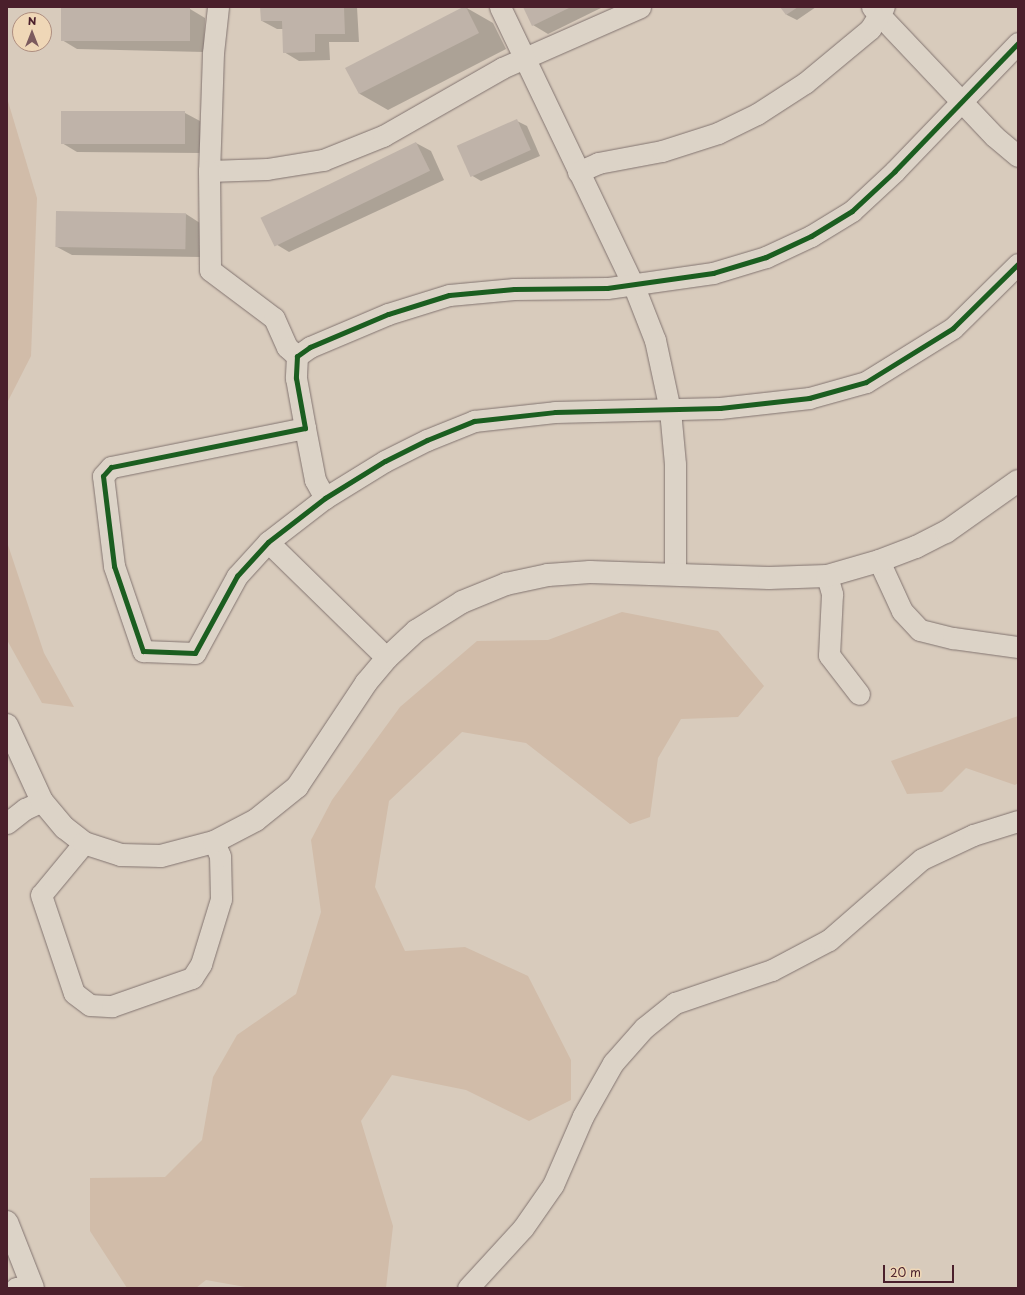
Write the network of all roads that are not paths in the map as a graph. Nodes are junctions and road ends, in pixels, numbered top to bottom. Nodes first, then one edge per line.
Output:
1 (218, 7) edge
2 (500, 7) edge
3 (640, 7) edge
4 (879, 10) edge
5 (1018, 43) edge
6 (524, 59) junction
7 (960, 101) junction
8 (1018, 156) edge
9 (209, 171) junction
10 (578, 172) junction
11 (1018, 264) edge
12 (633, 284) junction
13 (297, 356) junction
14 (670, 410) junction
15 (305, 428) junction
16 (1018, 481) edge
17 (325, 498) junction
18 (268, 542) junction
19 (879, 561) junction
20 (675, 574) junction
21 (827, 576) junction
22 (1018, 647) edge
23 (388, 658) junction
24 (859, 694) dead end
25 (7, 725) edge
26 (42, 801) junction
27 (1018, 821) edge
28 (7, 823) edge
29 (214, 842) junction
30 (84, 843) junction
31 (7, 1222) edge
32 (7, 1284) edge
33 (27, 1287) edge
34 (11, 1288) edge
35 (468, 1288) edge

1 - 9 street
2 - 6 street
3 - 6 street
4 - 7 street
4 - 10 street
5 - 7 street
6 - 9 street
6 - 10 street
7 - 8 street
7 - 12 street
9 - 13 street
10 - 12 street
11 - 14 street
12 - 13 street
12 - 14 street
13 - 15 street
14 - 17 street
14 - 20 street
15 - 17 street
15 - 18 street
16 - 19 main road
17 - 18 street
18 - 23 street
19 - 21 main road
19 - 22 street
20 - 21 main road
20 - 23 main road
21 - 24 street
23 - 29 main road
25 - 26 main road
26 - 28 street
26 - 30 main road
27 - 35 street
29 - 30 main road
29 - 30 street
31 - 33 main road
32 - 34 street

